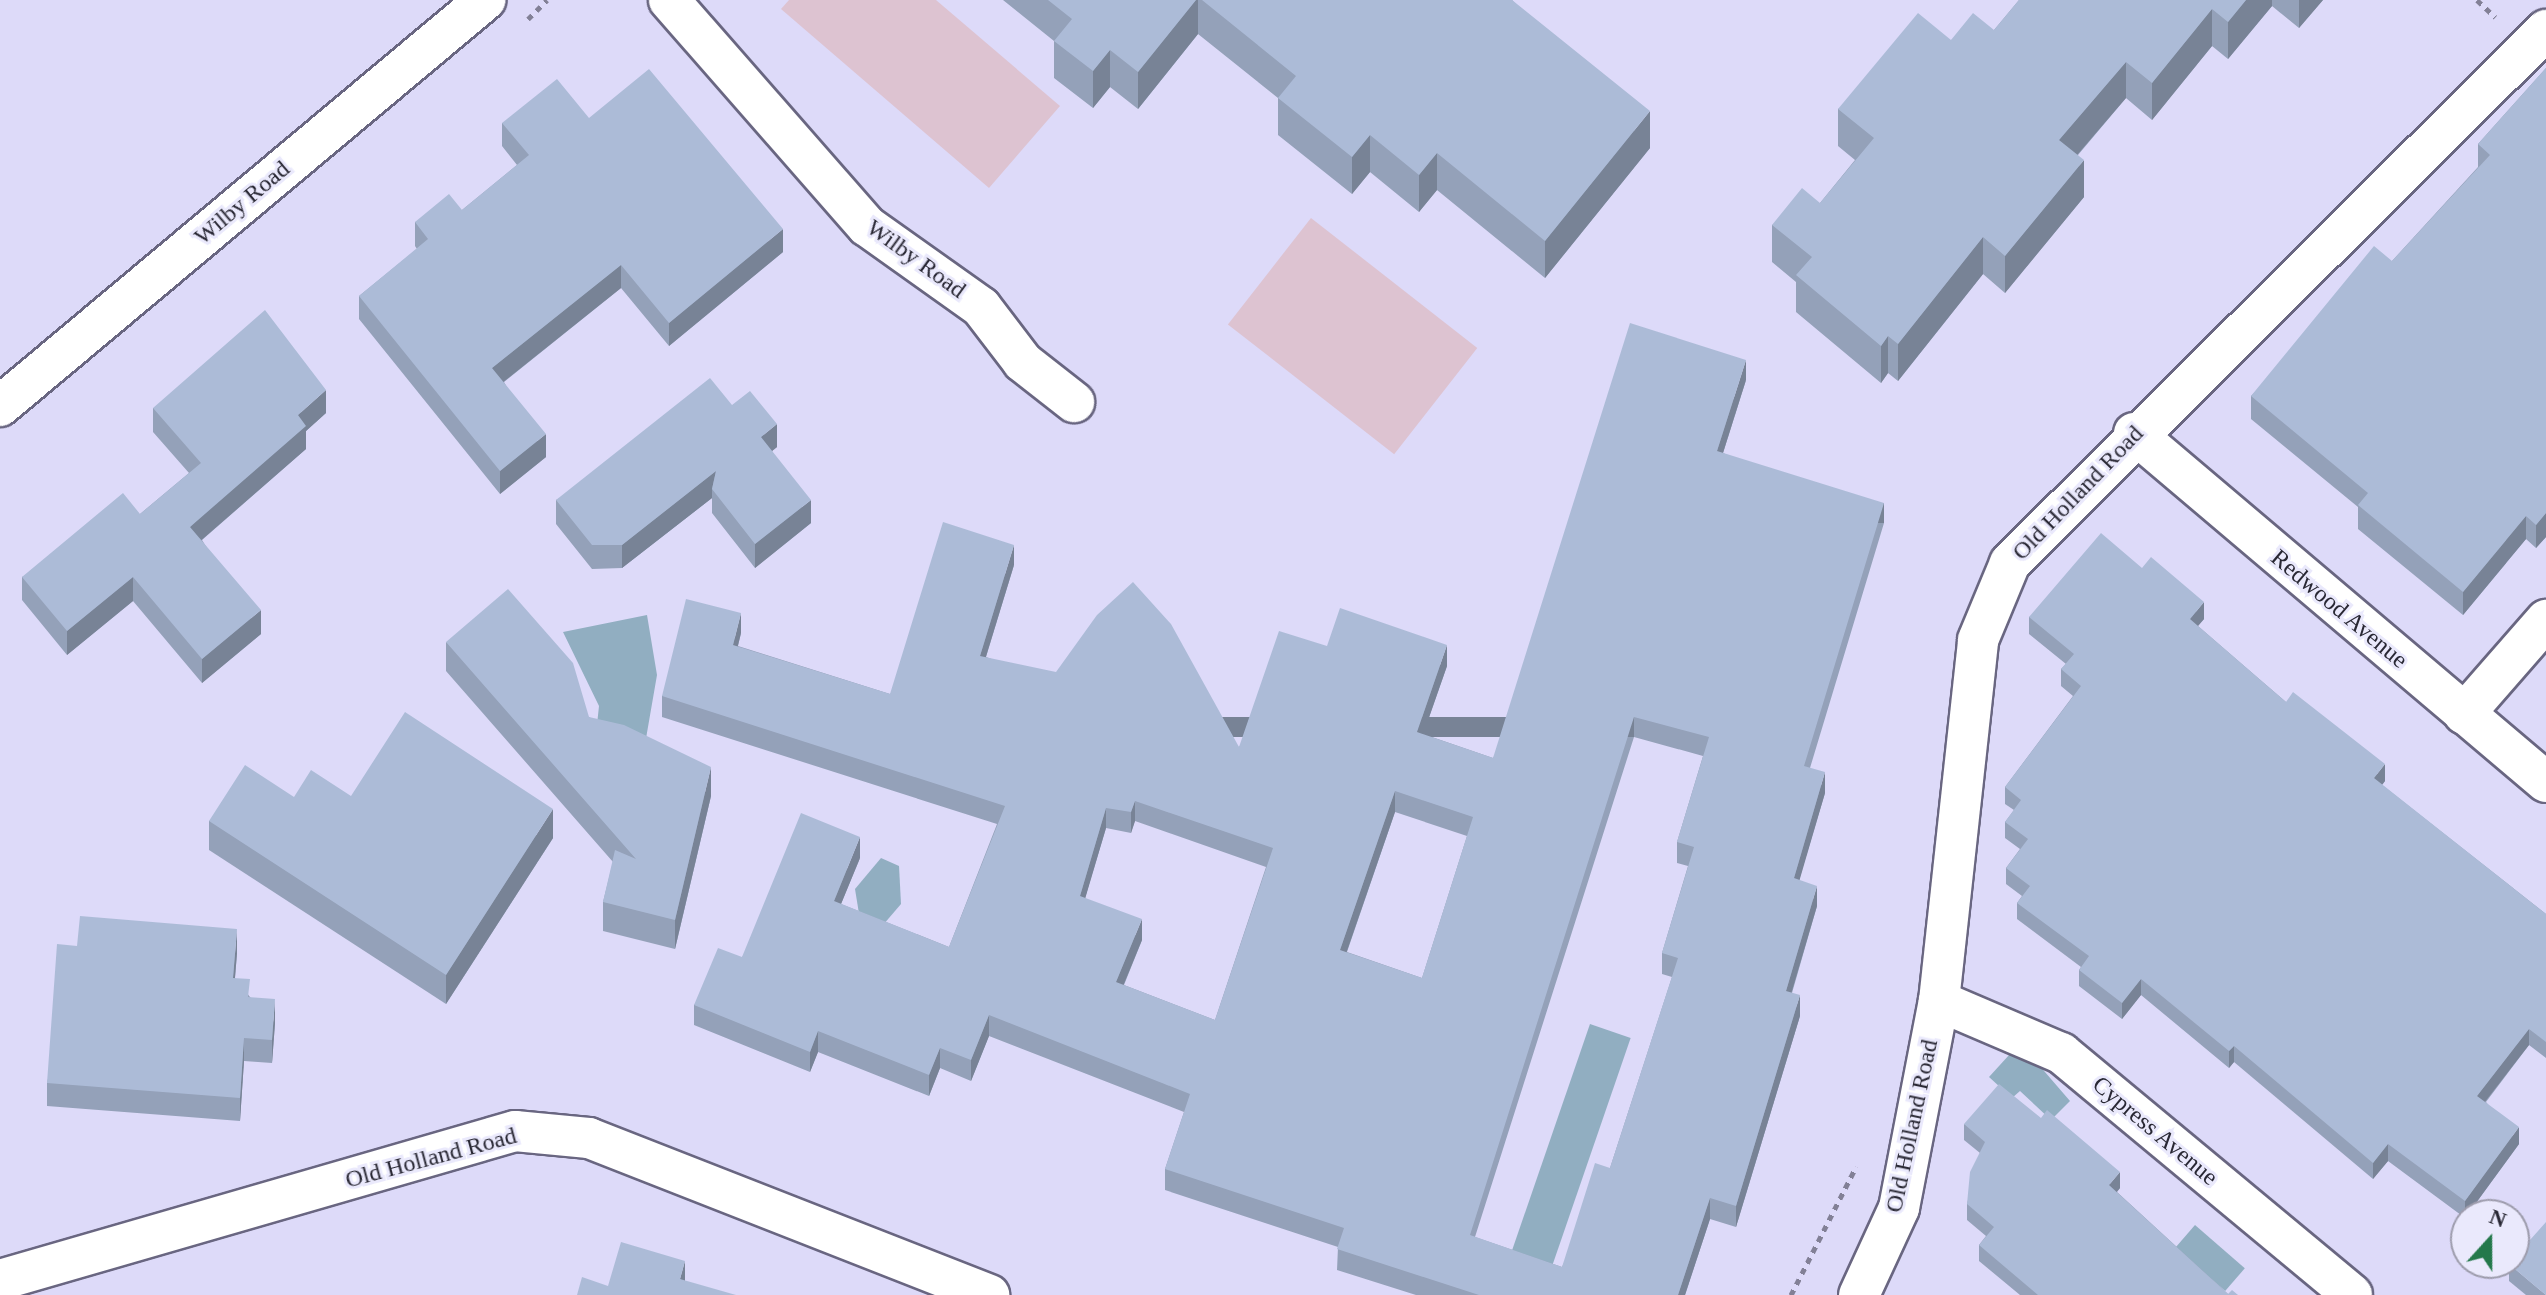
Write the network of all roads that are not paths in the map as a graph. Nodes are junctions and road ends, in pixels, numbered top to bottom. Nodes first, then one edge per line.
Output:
1 (485, 0) edge
2 (669, 0) edge
3 (2546, 30) edge
4 (1074, 402) dead end
5 (0, 406) edge
6 (2134, 433) junction
7 (2546, 620) edge
8 (2464, 714) junction
9 (2546, 782) edge
10 (1939, 1001) junction
11 (0, 1280) edge
12 (989, 1295) edge
13 (1859, 1295) edge
14 (2352, 1295) edge

1 - 5 street, Wilby Road
2 - 4 street, Wilby Road
3 - 6 street, Old Holland Road
6 - 8 street, Redwood Avenue
6 - 10 street, Old Holland Road
7 - 8 street
8 - 9 street, Redwood Avenue
10 - 13 street, Old Holland Road
10 - 14 street, Cypress Avenue
11 - 12 street, Old Holland Road

